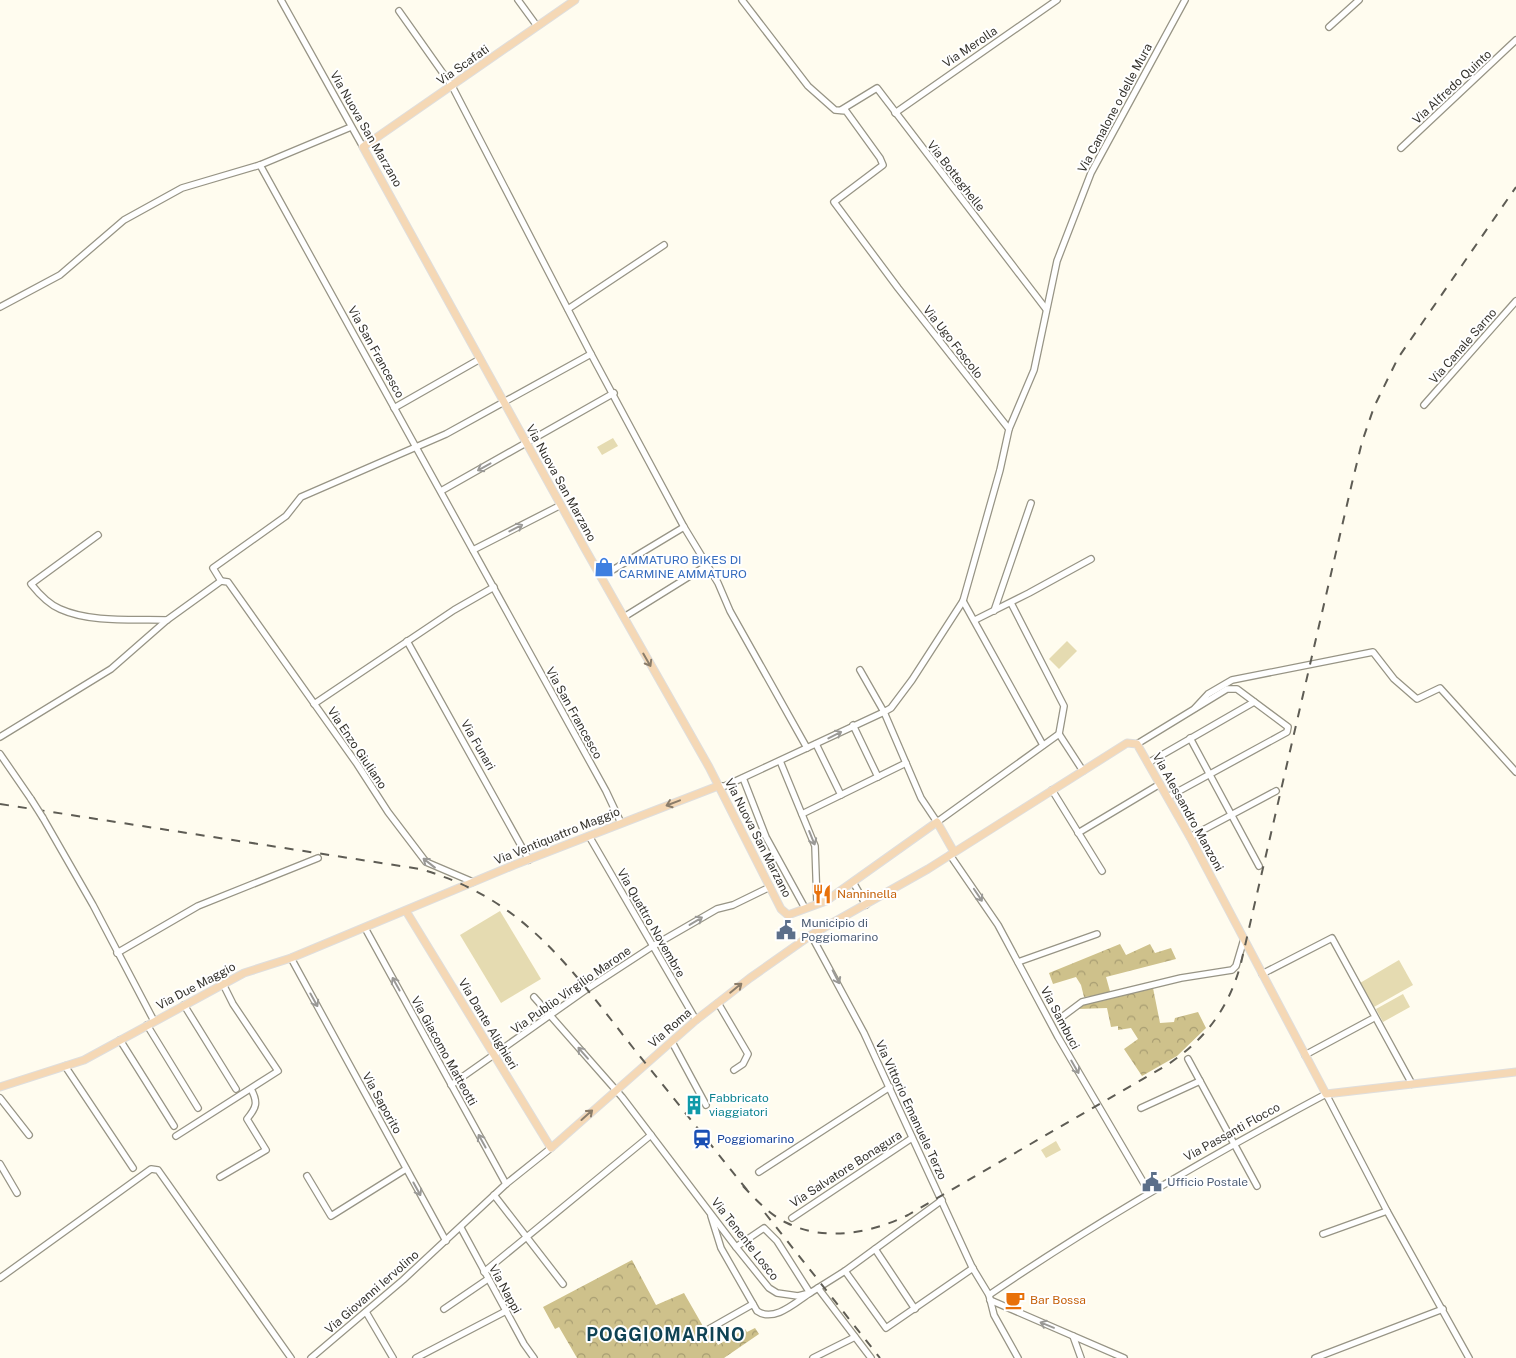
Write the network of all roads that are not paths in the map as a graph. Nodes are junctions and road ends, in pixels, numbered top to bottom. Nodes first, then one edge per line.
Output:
1 (281, 0) edge
2 (518, 0) edge
3 (575, 0) edge
4 (742, 0) edge
5 (1057, 0) edge
6 (1185, 0) edge
7 (1359, 0) edge
8 (399, 11) dead end
9 (537, 26) junction
10 (1329, 27) dead end
11 (1516, 40) edge
12 (452, 86) junction
13 (841, 110) junction
14 (895, 113) junction
15 (351, 127) junction
16 (363, 147) junction
17 (1401, 148) dead end
18 (260, 165) junction
19 (664, 245) dead end
20 (1516, 301) edge
21 (0, 307) edge
22 (568, 309) junction
23 (1046, 309) junction
24 (591, 354) junction
25 (480, 359) junction
26 (614, 393) junction
27 (504, 402) junction
28 (1424, 405) dead end
29 (394, 408) junction
30 (1009, 429) junction
31 (527, 444) junction
32 (417, 448) junction
33 (441, 491) junction
34 (1031, 503) dead end
35 (561, 505) junction
36 (684, 527) junction
37 (98, 535) dead end
38 (473, 550) junction
39 (1091, 559) dead end
40 (706, 566) junction
41 (601, 577) junction
42 (221, 581) junction
43 (494, 587) junction
44 (963, 601) junction
45 (1011, 603) junction
46 (994, 610) junction
47 (624, 617) junction
48 (167, 620) junction
49 (975, 620) junction
50 (407, 641) junction
51 (860, 670) dead end
52 (1254, 702) junction
53 (314, 704) junction
54 (1195, 708) junction
55 (884, 712) junction
56 (853, 726) junction
57 (1059, 734) junction
58 (0, 737) edge
59 (1190, 738) junction
60 (816, 744) junction
61 (1137, 744) junction
62 (1043, 745) junction
63 (807, 748) junction
64 (0, 754) edge
65 (780, 761) junction
66 (906, 763) junction
67 (1148, 763) junction
68 (1083, 771) junction
69 (1516, 772) edge
70 (1210, 774) junction
71 (878, 777) junction
72 (743, 778) junction
73 (1160, 784) junction
74 (718, 786) junction
75 (1052, 790) junction
76 (1276, 791) dead end
77 (841, 795) junction
78 (1168, 797) junction
79 (802, 814) junction
80 (1232, 814) junction
81 (937, 822) junction
82 (621, 823) junction
83 (1078, 833) junction
84 (589, 836) junction
85 (1190, 837) junction
86 (952, 853) junction
87 (318, 858) dead end
88 (529, 860) junction
89 (1259, 866) dead end
90 (1102, 871) dead end
91 (474, 882) junction
92 (853, 882) junction
93 (770, 887) junction
94 (817, 904) junction
95 (866, 905) junction
96 (805, 908) junction
97 (406, 911) junction
98 (365, 928) junction
99 (1097, 934) dead end
100 (812, 935) junction
101 (1244, 939) junction
102 (653, 946) junction
103 (117, 953) junction
104 (291, 958) junction
105 (1018, 962) junction
106 (1262, 974) junction
107 (222, 984) junction
108 (534, 997) dead end
109 (718, 1003) junction
110 (184, 1005) junction
111 (550, 1015) junction
112 (1062, 1017) dead end
113 (1372, 1019) dead end
114 (696, 1020) junction
115 (154, 1021) junction
116 (147, 1025) junction
117 (120, 1040) junction
118 (672, 1042) junction
119 (1305, 1055) junction
120 (494, 1056) junction
121 (1188, 1059) dead end
122 (65, 1066) junction
123 (734, 1070) dead end
124 (1516, 1072) edge
125 (1200, 1081) junction
126 (1412, 1084) junction
127 (451, 1085) junction
128 (0, 1086) edge
129 (890, 1087) junction
130 (251, 1088) junction
131 (236, 1089) dead end
132 (616, 1090) junction
133 (1326, 1094) junction
134 (0, 1098) edge
135 (706, 1105) dead end
136 (198, 1108) dead end
137 (1141, 1108) dead end
138 (174, 1126) dead end
139 (29, 1135) dead end
140 (651, 1135) junction
141 (176, 1136) dead end
142 (912, 1138) junction
143 (1234, 1143) junction
144 (551, 1148) junction
145 (0, 1164) edge
146 (133, 1168) dead end
147 (406, 1169) junction
148 (759, 1172) dead end
149 (307, 1176) dead end
150 (220, 1178) dead end
151 (506, 1184) junction
152 (1257, 1186) dead end
153 (1149, 1192) junction
154 (17, 1193) dead end
155 (494, 1195) junction
156 (942, 1200) junction
157 (1387, 1211) junction
158 (710, 1213) junction
159 (792, 1218) dead end
160 (461, 1228) junction
161 (1323, 1234) dead end
162 (526, 1239) junction
163 (446, 1241) junction
164 (736, 1247) junction
165 (875, 1249) junction
166 (973, 1268) junction
167 (845, 1271) junction
168 (484, 1272) junction
169 (0, 1278) edge
170 (488, 1279) junction
171 (563, 1284) dead end
172 (818, 1288) junction
173 (810, 1293) junction
174 (989, 1298) junction
175 (753, 1304) junction
176 (444, 1309) dead end
177 (915, 1309) junction
178 (1443, 1309) junction
179 (506, 1311) junction
180 (366, 1312) junction
181 (709, 1329) dead end
182 (1073, 1336) junction
183 (855, 1337) junction
184 (291, 1358) edge
185 (311, 1358) edge
186 (393, 1358) edge
187 (416, 1358) edge
188 (534, 1358) edge
189 (813, 1358) edge
190 (871, 1358) edge
191 (1018, 1358) edge
192 (1081, 1358) edge
193 (1124, 1358) edge
194 (1315, 1358) edge
195 (1470, 1358) edge

1 - 15 street, Via Nuova San Marzano
2 - 9 street
3 - 9 main road, Via Scafati
4 - 13 street, Via Ugo Foscolo
5 - 14 street, Via Merolla
6 - 23 street, Via Canalone o delle Mura
7 - 10 street
8 - 12 street
9 - 12 main road, Via Scafati
11 - 17 street, Via Alfredo Quinto
12 - 16 main road, Via Scafati
12 - 22 street
13 - 14 street, Via Botteghelle
13 - 30 street, Via Ugo Foscolo
14 - 23 street, Via Botteghelle
15 - 16 street, Via Nuova San Marzano
15 - 18 street
16 - 25 main road, Via Nuova San Marzano
18 - 21 street
18 - 29 street, Via San Francesco
19 - 22 street
20 - 28 street, Via Canale Sarno
22 - 24 street
23 - 30 street, Via Canalone o delle Mura
24 - 26 street
24 - 27 street
25 - 27 main road, Via Nuova San Marzano
25 - 29 street
26 - 31 street
26 - 36 street
27 - 31 main road, Via Nuova San Marzano
27 - 32 street
29 - 32 street, Via San Francesco
30 - 44 street
31 -> 33 street
31 - 35 main road, Via Nuova San Marzano
32 - 33 street, Via San Francesco
32 - 42 street
33 - 38 street, Via San Francesco
34 - 46 street
38 -> 35 street
35 - 41 main road, Via Nuova San Marzano
36 - 40 street
36 - 41 street
37 - 48 street
38 - 43 street, Via San Francesco
39 - 45 street
40 - 47 street
40 - 63 street
41 - 47 main road, Via Nuova San Marzano
42 - 48 street
42 - 53 street
43 - 50 street, Via Enzo Giuliano
43 - 82 street, Via San Francesco
44 - 49 street
44 - 55 street
45 - 46 street
45 - 57 street
46 - 49 street
47 -> 74 main road, Via Nuova San Marzano
48 - 58 street
49 - 62 street
50 - 53 street, Via Enzo Giuliano
50 - 88 street, Via Funari
51 - 55 street
52 - 54 street
52 - 59 street
52 - 70 street
91 -> 53 street, Via Enzo Giuliano
54 - 61 street
54 - 69 street
55 - 56 street
55 - 66 street
60 -> 56 street
56 - 71 street
57 - 62 street
57 - 68 street
59 - 67 street
59 - 70 street
60 - 63 street
60 - 77 street
61 - 67 main road, Via Alessandro Manzoni
61 - 68 main road, Via Alessandro Manzoni
62 - 81 street
63 - 65 street
64 - 103 street, bridge
65 - 72 street
65 - 79 street
66 - 71 street
66 - 81 street
67 - 73 main road, Via Alessandro Manzoni
68 - 75 main road, Via Alessandro Manzoni
70 - 78 street
70 - 80 street
71 - 77 street
72 - 74 street
72 - 96 street
73 - 78 main road, Via Alessandro Manzoni
73 - 83 street
74 -> 82 main road, Via Ventiquattro Maggio
74 - 93 main road, Via Nuova San Marzano
75 - 83 street
75 - 86 main road, Via Alessandro Manzoni
76 - 80 street
77 - 79 street
78 - 85 main road, Via Alessandro Manzoni
79 -> 94 street
80 - 85 street
80 - 89 street
81 - 86 main road
81 - 92 main road, Via Nuova San Marzano
82 - 84 main road, Via Ventiquattro Maggio
83 - 90 street
84 - 88 main road, Via Ventiquattro Maggio
84 - 102 street, Via Quattro Novembre
85 - 101 main road, Via Alessandro Manzoni
86 - 95 main road, Via Alessandro Manzoni
86 -> 105 street, Via Sambuci
87 - 103 street
88 - 91 main road, Via Ventiquattro Maggio
91 - 97 main road, Via Ventiquattro Maggio
92 - 94 main road, Via Nuova San Marzano
92 - 95 street
93 - 96 main road, Via Nuova San Marzano
102 -> 93 street, Via Publio Virgilio Marone
94 - 96 main road, Via Nuova San Marzano
95 - 100 main road, Via Alessandro Manzoni
97 - 98 main road, Via Due Maggio
97 - 120 main road, Via Dante Alighieri
98 - 104 main road, Via Due Maggio
127 -> 98 street, Via Giacomo Matteotti
99 - 105 street
109 -> 100 main road, Via Roma
100 -> 129 street, Via Vittorio Emanuele Terzo
101 - 106 main road, Via Alessandro Manzoni
101 - 112 street
102 - 111 street, Via Publio Virgilio Marone
102 - 114 street, Via Quattro Novembre
103 - 115 street
104 - 107 main road, Via Due Maggio
104 -> 147 street, Via Saporito
105 -> 153 street, Via Sambuci
106 - 119 main road, Via Alessandro Manzoni
106 - 126 street
107 - 110 main road, Via Due Maggio
107 - 130 street
108 - 111 street, Via Tenente Losco
109 - 114 main road, Via Roma
109 - 123 street
110 - 115 main road, Via Due Maggio
110 - 131 street
111 - 120 street, Via Publio Virgilio Marone
132 -> 111 street, Via Tenente Losco
113 - 119 street
114 - 118 main road, Via Roma
115 - 116 main road, Via Due Maggio
116 - 117 main road, Via Due Maggio
116 - 136 street
117 - 122 main road, Via Due Maggio
117 - 138 street
118 - 132 main road, Via Roma
118 - 135 street
119 - 133 main road, Via Alessandro Manzoni
120 - 127 street, Via Publio Virgilio Marone
120 - 144 main road, Via Dante Alighieri
121 - 125 street
122 - 128 main road, Via Due Maggio
122 - 146 street
124 - 126 main road, Via Passanti Flocco
125 - 137 street
125 - 143 street
126 - 133 main road, Via Passanti Flocco
151 -> 127 street, Via Giacomo Matteotti
129 - 142 street, Via Vittorio Emanuele Terzo
129 - 148 street
130 - 141 street
130 - 150 street
132 - 140 street, Via Tenente Losco
144 -> 132 main road, Via Roma
133 - 143 street, Via Passanti Flocco
133 - 157 street
134 - 139 street
140 - 158 street, Via Tenente Losco
140 - 162 street
142 - 156 street, Via Vittorio Emanuele Terzo
142 - 159 street, Via Salvatore Bonagura
143 - 152 street
143 - 153 street, Via Passanti Flocco
144 - 151 street
145 - 154 street
147 - 149 street
147 -> 163 street, Via Saporito
151 - 155 street
153 - 174 street, Via Passanti Flocco
155 - 160 street
155 - 162 street
156 - 165 street, Via Tenente Losco
156 - 166 street, Via Vittorio Emanuele Terzo
157 - 161 street
157 - 178 street
158 - 164 street, Via Tenente Losco
158 - 175 street
160 - 163 street
160 - 168 street, Via Nappi
162 - 168 street
162 - 171 street
163 - 180 street, Via Giovanni Iervolino
164 - 173 street, Via Tenente Losco
164 - 173 street
165 - 167 street, Via Tenente Losco
165 - 177 street
166 - 174 street, Via Vittorio Emanuele Terzo
166 - 177 street
167 - 172 street, Via Tenente Losco
167 - 177 street
168 - 170 street, Via Nappi
169 - 184 street
170 - 176 street
170 - 179 street, Via Nappi
172 - 173 street, Via Tenente Losco
172 - 183 street
173 - 175 street
182 -> 174 street, Via Vittorio Emanuele Terzo
174 - 191 street
175 - 181 street
178 - 194 street
178 - 195 street
179 - 187 street
179 - 188 street, Via Nappi
180 - 185 street, Via Giovanni Iervolino
180 - 186 street
182 - 192 street
182 - 193 street, Via Vittorio Emanuele Terzo
183 - 189 street
183 - 190 street

